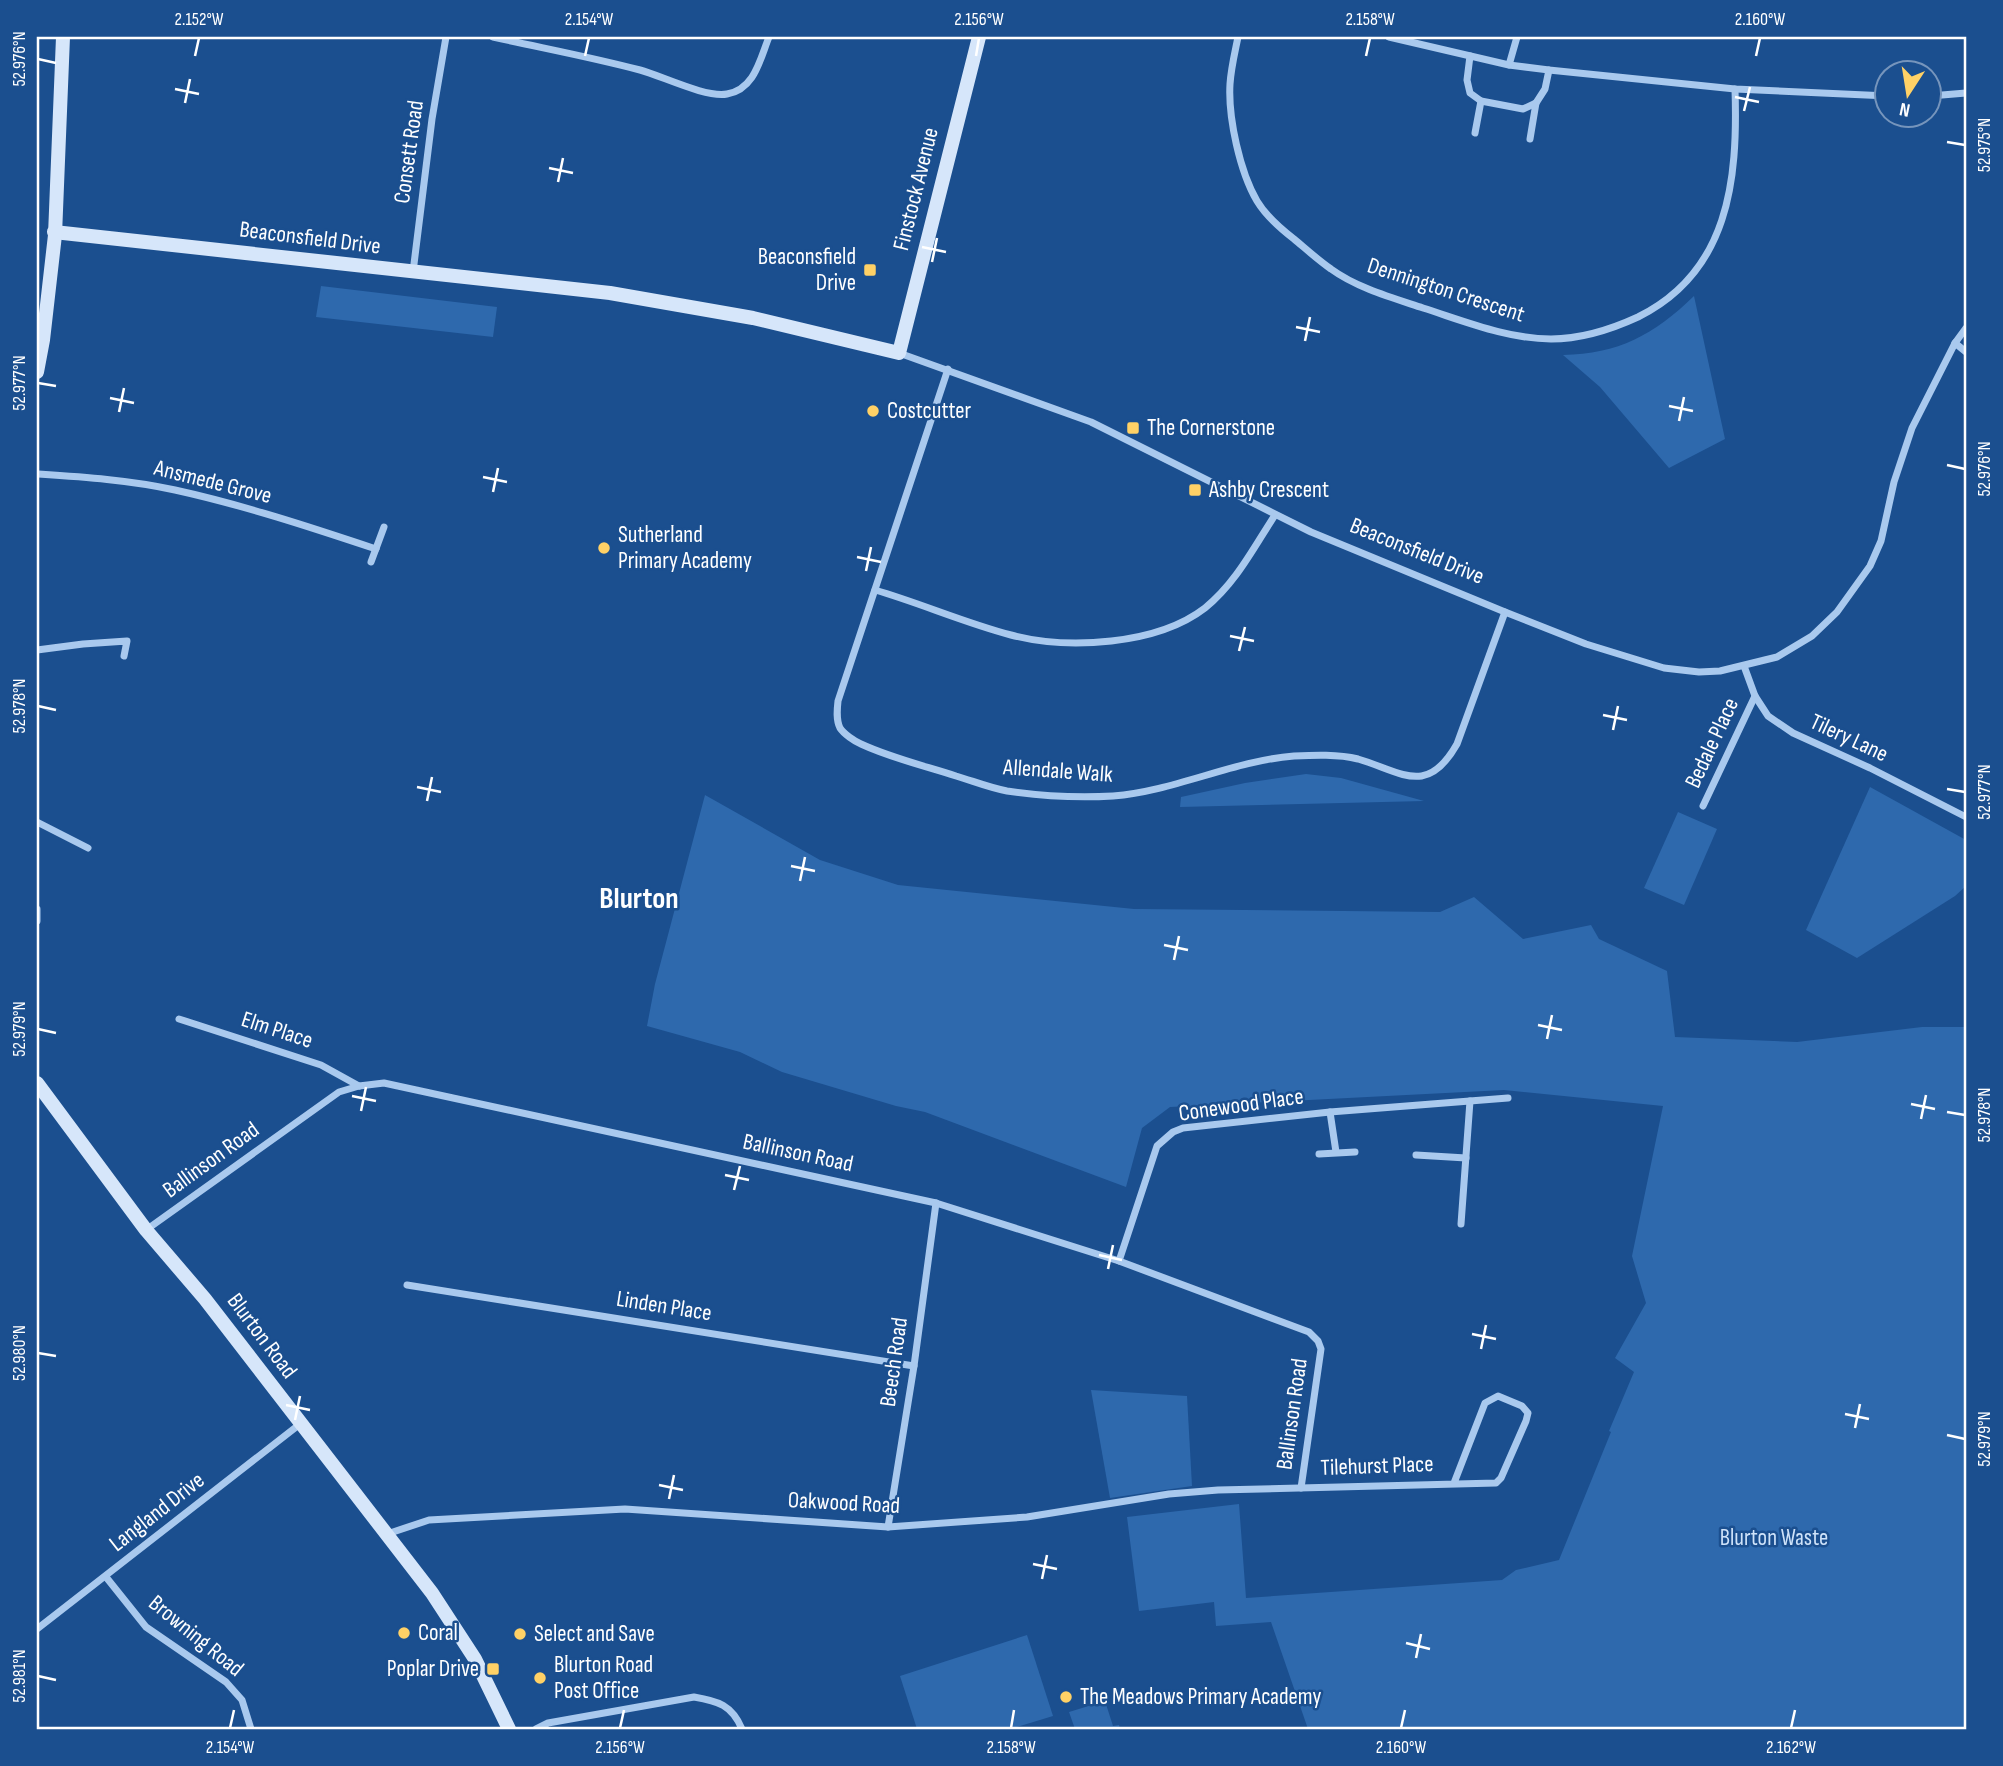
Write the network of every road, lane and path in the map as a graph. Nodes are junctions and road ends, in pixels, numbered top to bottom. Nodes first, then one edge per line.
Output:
1 (63, 37) edge
2 (446, 37) edge
3 (493, 37) edge
4 (769, 37) edge
5 (979, 37) edge
6 (1238, 37) edge
7 (1389, 37) edge
8 (1517, 37) edge
9 (1470, 56) junction
10 (1509, 65) junction
11 (1549, 70) junction
12 (1735, 89) junction
13 (1966, 93) edge
14 (1874, 95) edge
15 (1944, 95) edge
16 (1481, 101) junction
17 (1536, 103) junction
18 (1475, 133) dead end
19 (1530, 139) dead end
20 (54, 232) junction
21 (413, 273) junction
22 (1966, 328) edge
23 (1955, 342) junction
24 (899, 352) junction
25 (1966, 352) edge
26 (948, 369) junction
27 (37, 372) edge
28 (37, 474) edge
29 (1275, 514) junction
30 (384, 527) dead end
31 (376, 549) junction
32 (371, 562) dead end
33 (874, 590) junction
34 (1505, 612) junction
35 (37, 650) edge
36 (124, 656) dead end
37 (1744, 666) junction
38 (1755, 696) junction
39 (1703, 806) dead end
40 (1966, 817) edge
41 (37, 822) edge
42 (89, 848) dead end
43 (37, 909) edge
44 (37, 921) edge
45 (179, 1019) dead end
46 (37, 1083) edge
47 (359, 1086) junction
48 (1508, 1098) dead end
49 (1471, 1101) junction
50 (1331, 1112) junction
51 (1336, 1152) junction
52 (1355, 1152) dead end
53 (1319, 1154) dead end
54 (1416, 1154) dead end
55 (1466, 1158) junction
56 (936, 1203) junction
57 (1461, 1224) dead end
58 (146, 1230) junction
59 (1119, 1261) junction
60 (407, 1285) dead end
61 (914, 1366) junction
62 (300, 1424) junction
63 (1454, 1483) junction
64 (1301, 1488) junction
65 (888, 1527) junction
66 (386, 1535) junction
67 (106, 1577) junction
68 (37, 1629) edge
69 (251, 1729) edge
70 (509, 1729) edge
71 (536, 1729) edge
72 (742, 1729) edge

1 - 20 street
2 - 21 street, Consett Road
3 - 4 street
5 - 24 street, Finstock Avenue
6 - 12 street, Dennington Crescent
7 - 9 street
8 - 10 street
9 - 10 street
9 - 16 street
10 - 11 street
11 - 12 street
11 - 17 street
12 - 14 street
13 - 15 street
16 - 17 street
16 - 18 street
17 - 19 street
20 - 21 street, Beaconsfield Drive
20 - 27 street
21 - 24 street, Beaconsfield Drive
22 - 23 street, Beaconsfield Drive
23 - 25 street
23 - 37 street, Beaconsfield Drive
24 - 26 street, Beaconsfield Drive
26 - 29 street, Beaconsfield Drive
26 - 33 street, Allendale Walk
28 - 31 street, Ansmede Grove
29 - 33 street
29 - 34 street, Beaconsfield Drive
30 - 31 street
31 - 32 street
33 - 34 street, Allendale Walk
34 - 37 street, Beaconsfield Drive
35 - 36 street
37 - 38 street, Tilery Lane
38 - 39 street, Bedale Place
38 - 40 street, Tilery Lane
41 - 42 street
43 - 44 street
45 - 47 street, Elm Place
46 - 58 street, Blurton Road
47 - 56 street, Ballinson Road
47 - 58 street, Ballinson Road
48 - 49 street, Conewood Place
49 - 50 street, Conewood Place
49 - 55 street
50 - 51 street, Conewood Place
50 - 59 street, Conewood Place
51 - 52 street
51 - 53 street
54 - 55 street
55 - 57 street
56 - 59 street, Ballinson Road
56 - 61 street, Beech Road
58 - 62 street, Blurton Road
59 - 64 street, Ballinson Road
60 - 61 street, Linden Place
61 - 65 street, Beech Road
62 - 66 street, Blurton Road
62 - 67 street, Langland Drive
63 - 63 street, Tilehurst Place
63 - 64 street, Tilehurst Place
64 - 65 street, Oakwood Road
65 - 66 street, Oakwood Road
66 - 70 street, Blurton Road
67 - 68 street, Langland Drive
67 - 69 street, Browning Road
71 - 72 street

